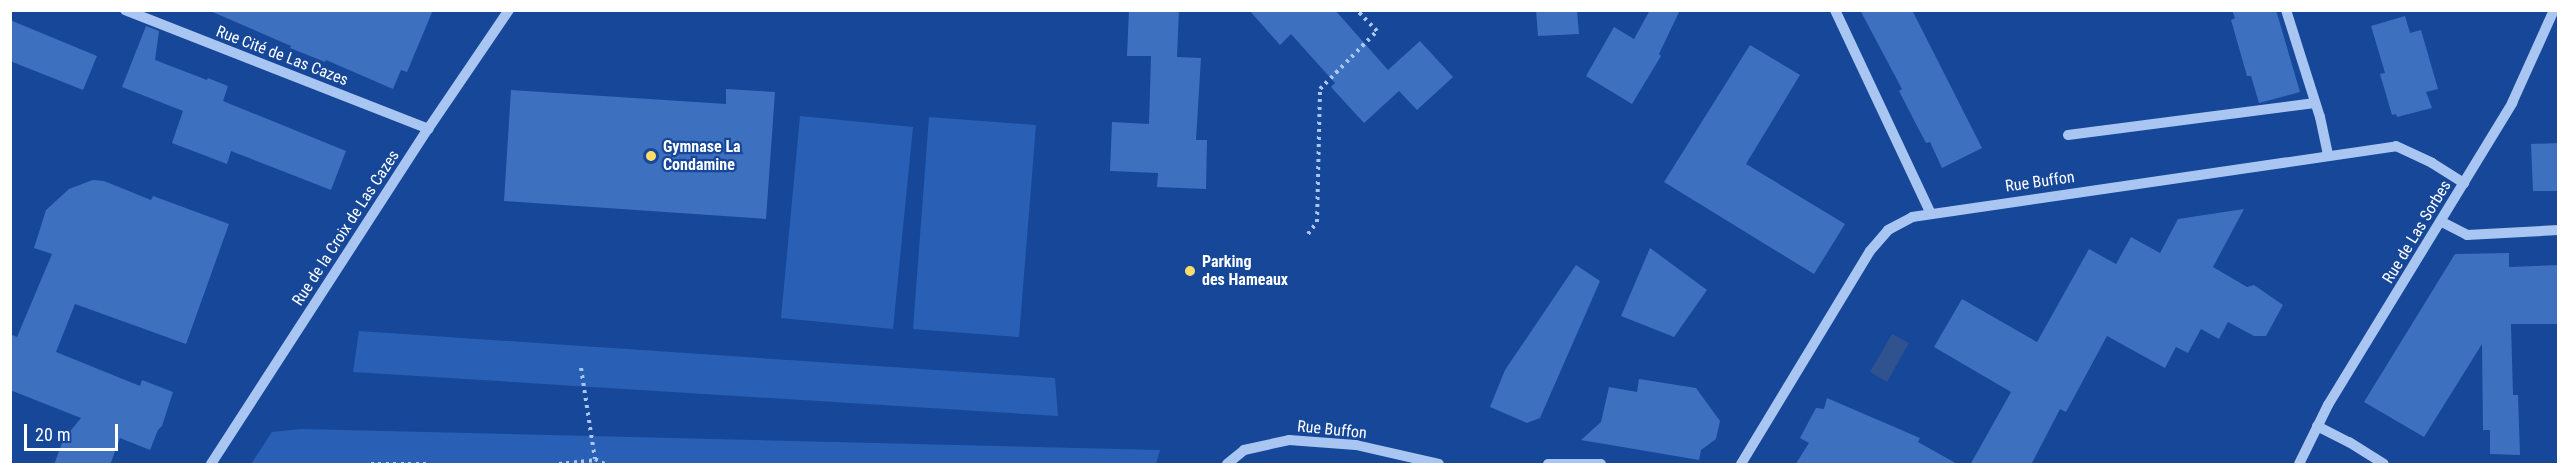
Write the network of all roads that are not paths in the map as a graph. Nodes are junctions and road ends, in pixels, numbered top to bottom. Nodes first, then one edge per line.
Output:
1 (125, 10) edge
2 (510, 10) edge
3 (1835, 10) edge
4 (2286, 10) edge
5 (2554, 10) edge
6 (2315, 103) junction
7 (428, 129) junction
8 (2068, 135) dead end
9 (2328, 155) junction
10 (2464, 183) junction
11 (1931, 214) junction
12 (2442, 222) junction
13 (2559, 230) edge
14 (2318, 426) junction
15 (211, 465) edge
16 (1227, 465) edge
17 (1439, 465) edge
18 (1548, 465) edge
19 (1601, 465) edge
20 (1741, 465) edge
21 (2299, 465) edge
22 (2384, 465) edge

1 - 7 street, Rue Cité de Las Cazes
2 - 7 street, Rue de la Croix de Las Cazes
3 - 11 street
4 - 6 street
5 - 10 street, Rue de Las Sorbes
6 - 8 street
6 - 9 street
7 - 15 street, Rue de la Croix de Las Cazes
9 - 10 street, Rue Buffon
9 - 11 street, Rue Buffon
10 - 12 street, Rue de Las Sorbes
11 - 20 street, Rue Buffon
12 - 13 street
12 - 14 street, Rue de Las Sorbes
14 - 21 street, Rue de Las Sorbes
14 - 22 street
16 - 17 street, Rue Buffon
18 - 19 street

